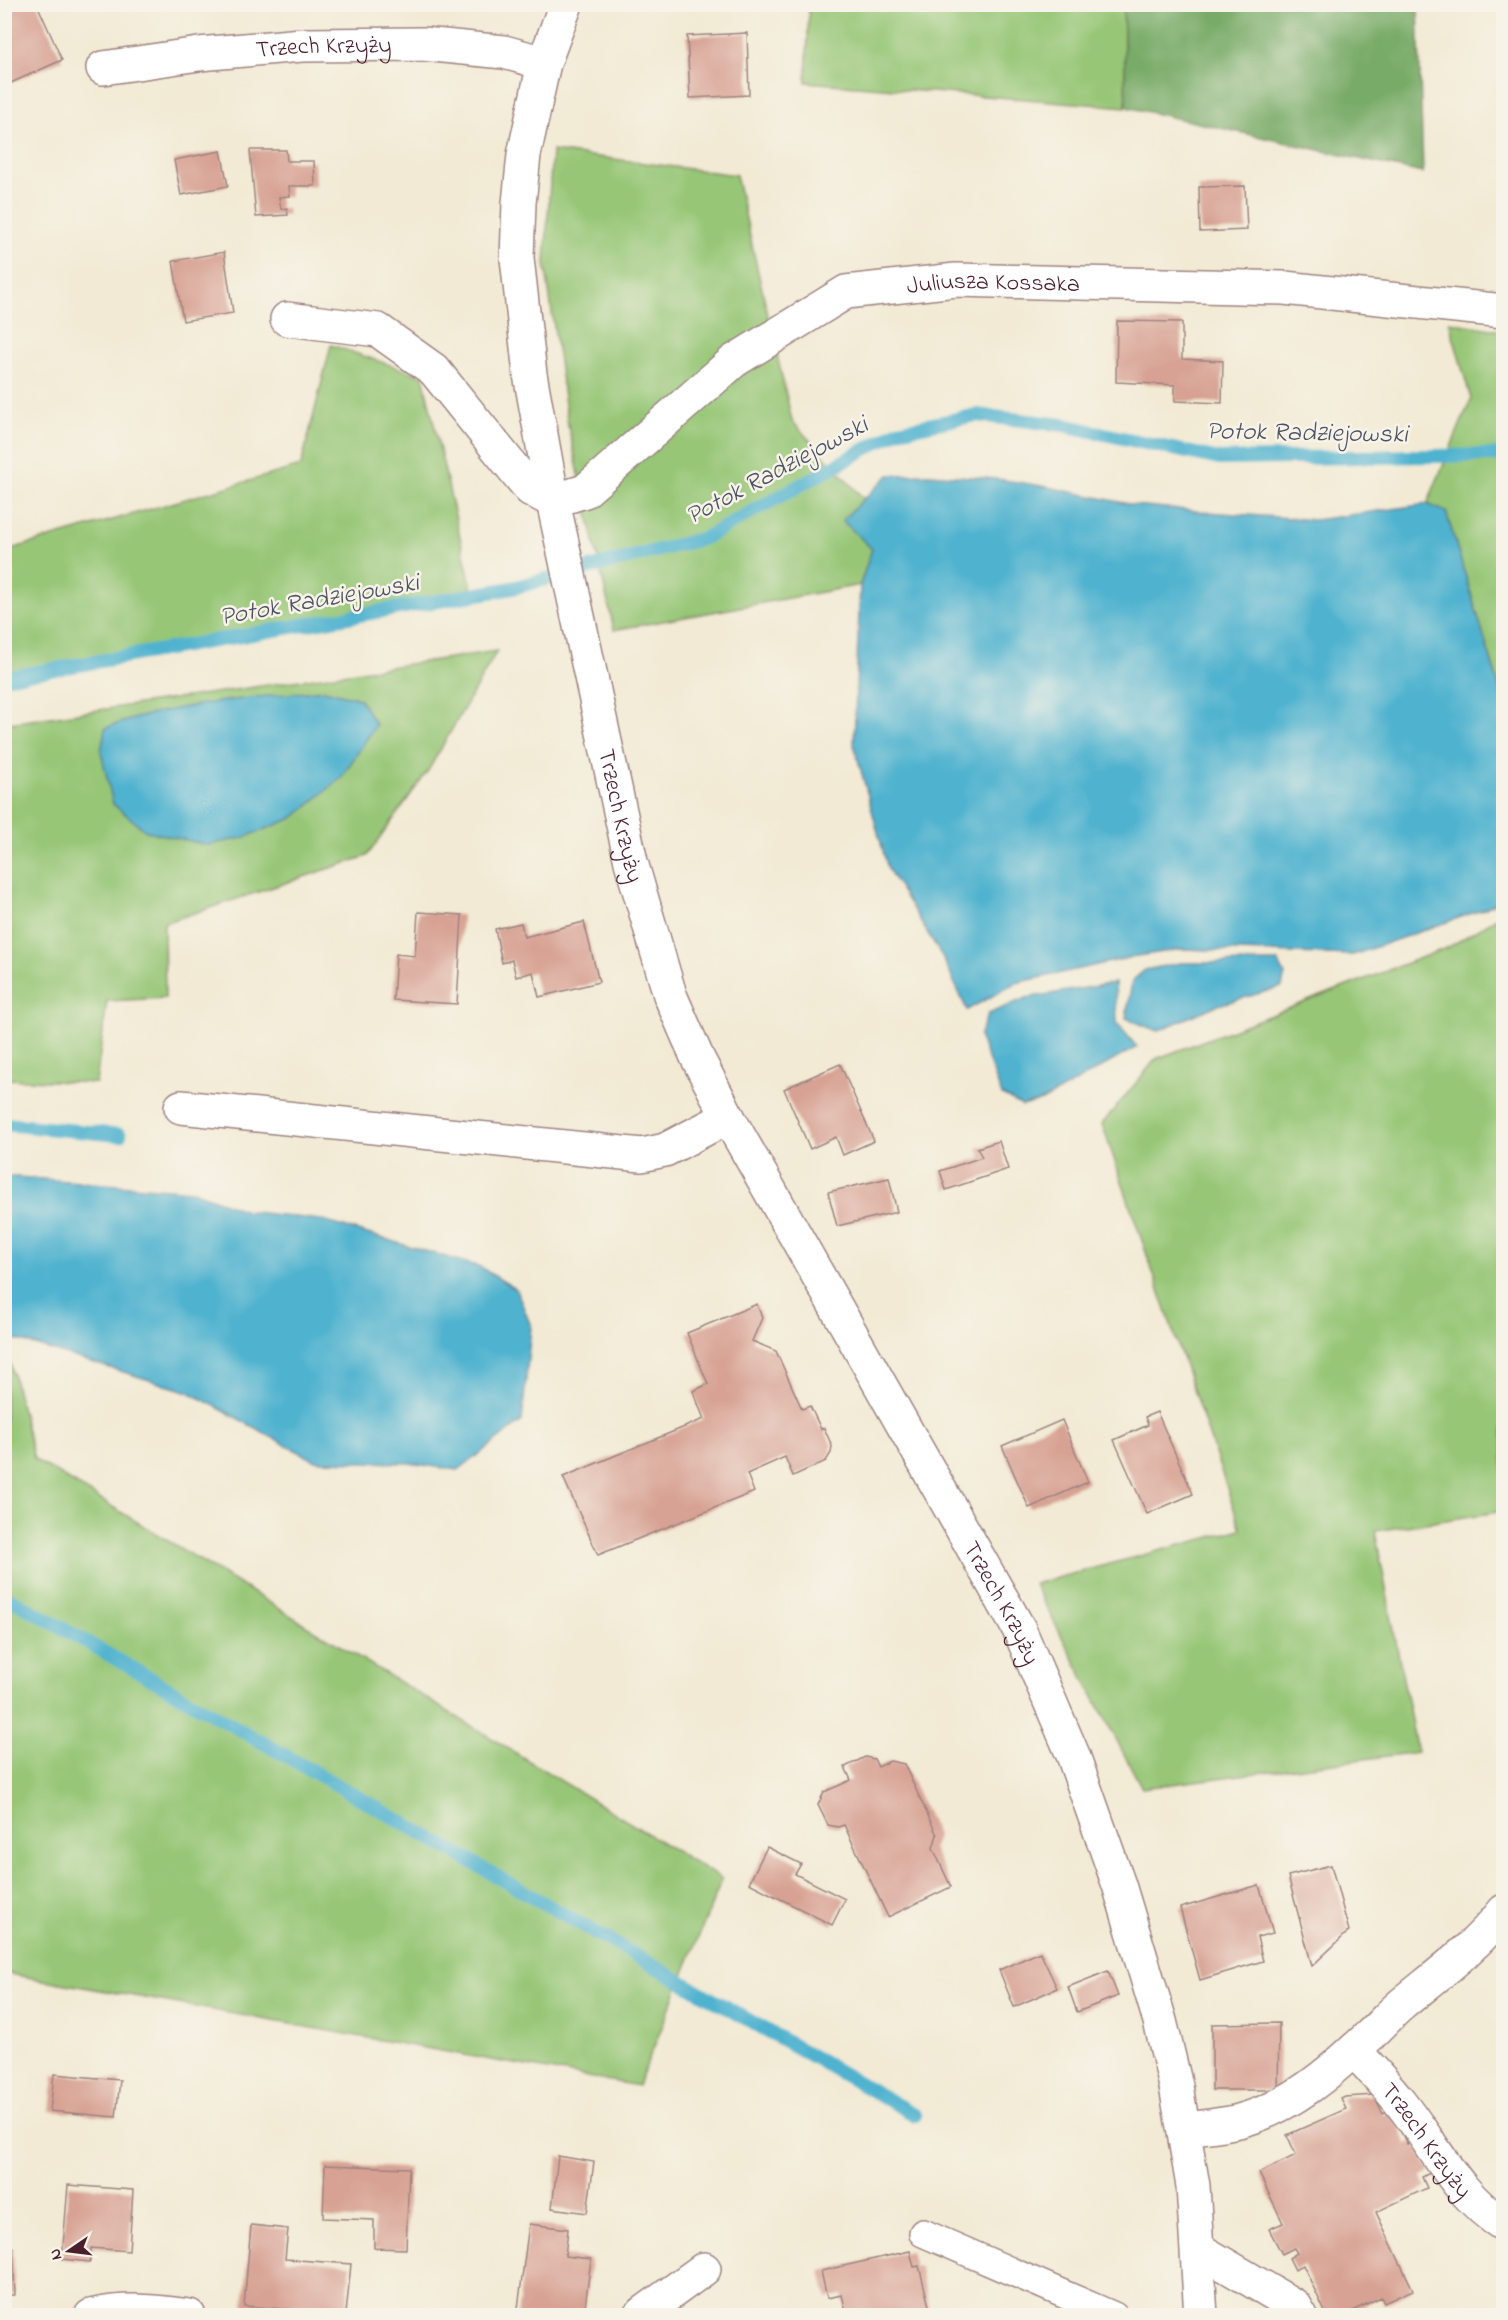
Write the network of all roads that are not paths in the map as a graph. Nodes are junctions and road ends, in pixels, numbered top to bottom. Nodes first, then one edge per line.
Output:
1 (566, 4) edge
2 (544, 63) junction
3 (103, 68) dead end
4 (1503, 311) edge
5 (287, 319) dead end
6 (553, 501) junction
7 (181, 1107) dead end
8 (728, 1117) junction
9 (1503, 1911) edge
10 (1354, 2050) junction
11 (1185, 2129) junction
12 (1503, 2225) edge
13 (923, 2233) dead end
14 (1198, 2249) junction
15 (704, 2269) dead end
16 (91, 2316) edge
17 (189, 2316) edge
18 (639, 2316) edge
19 (1114, 2316) edge
20 (1201, 2316) edge
21 (1301, 2316) edge

1 - 2 street, Trzech Krzyży
2 - 3 street, Trzech Krzyży
2 - 6 street, Trzech Krzyży
4 - 6 street, Juliusza Kossaka
5 - 6 street
6 - 8 street, Trzech Krzyży
7 - 8 street
8 - 11 street, Trzech Krzyży
9 - 10 street
10 - 11 street
10 - 12 street, Trzech Krzyży
11 - 14 street, Trzech Krzyży
13 - 19 lane
14 - 20 street, Trzech Krzyży
14 - 21 street
15 - 18 street
16 - 17 street

